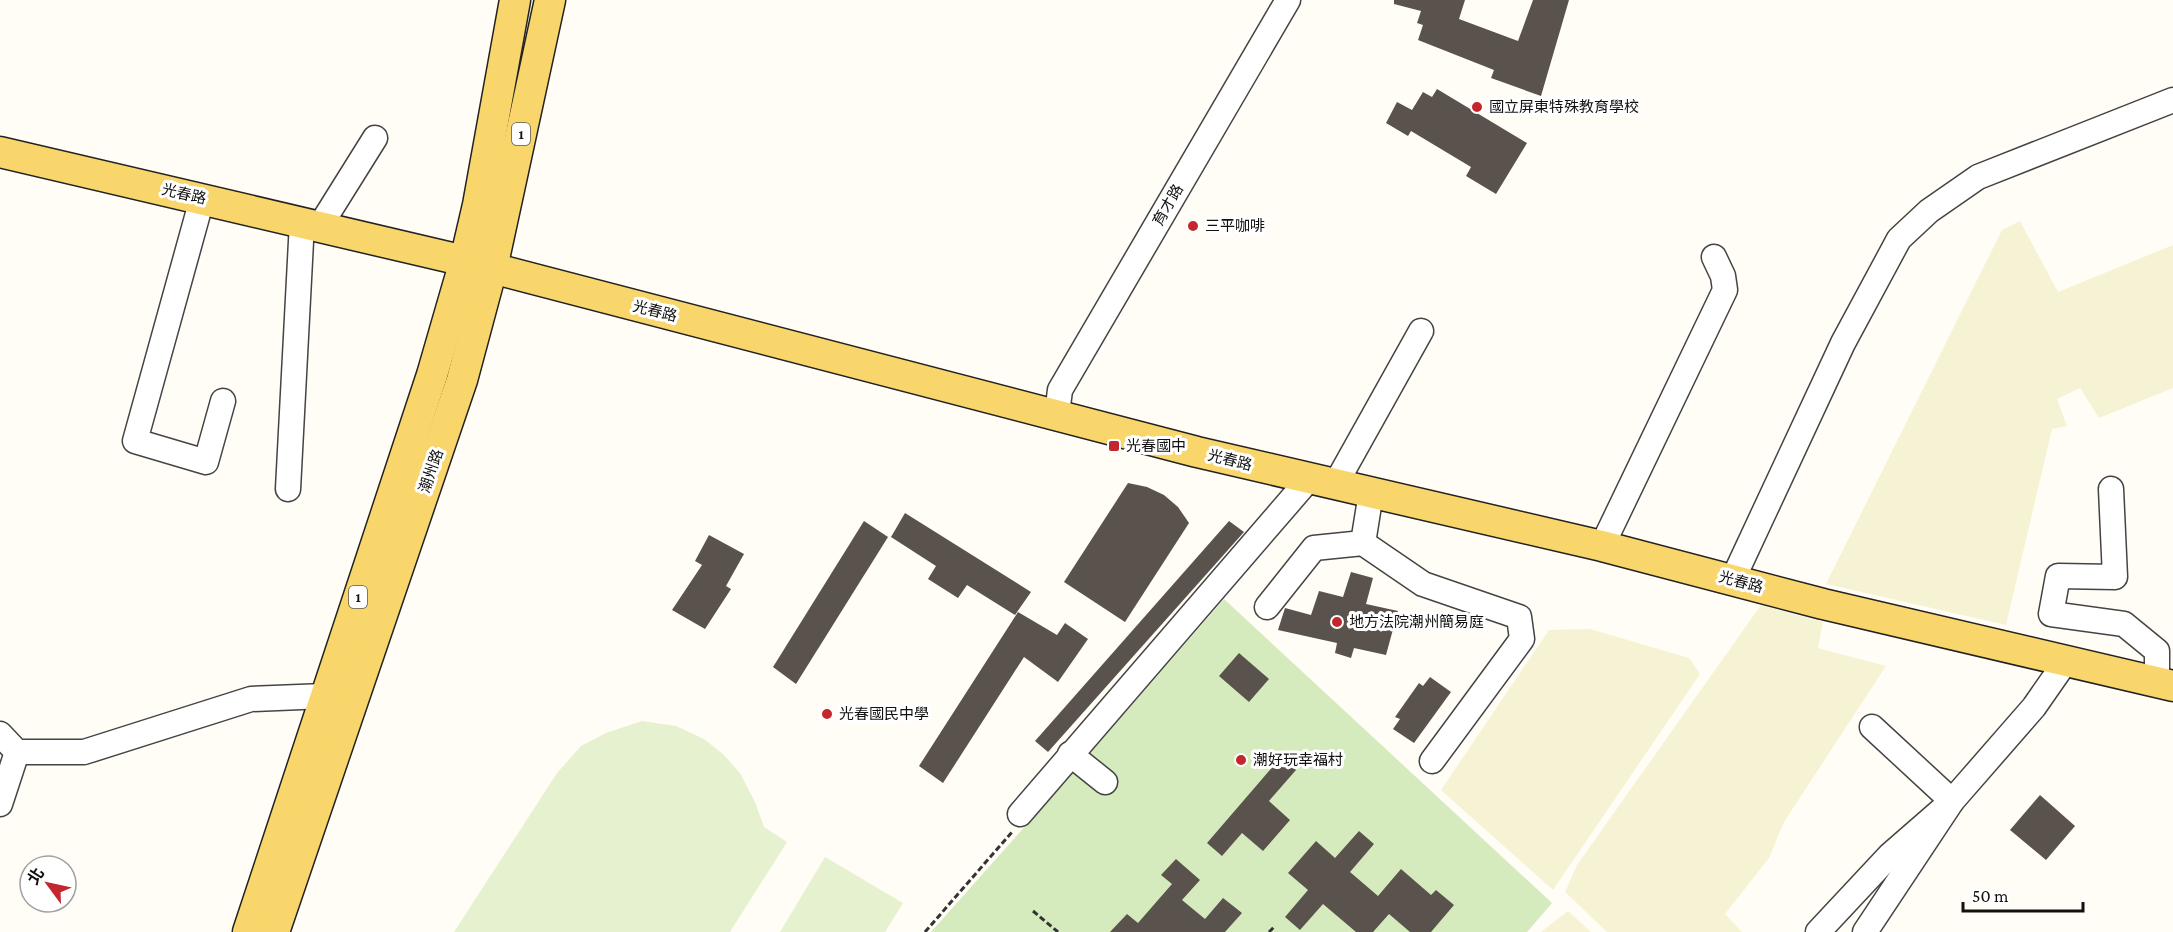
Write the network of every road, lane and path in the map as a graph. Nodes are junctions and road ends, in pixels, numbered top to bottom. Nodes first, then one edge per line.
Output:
1 (515, 0) edge
2 (550, 0) edge
3 (1288, 0) edge
4 (2173, 100) edge
5 (375, 138) dead end
6 (0, 152) edge
7 (202, 199) junction
8 (311, 224) junction
9 (1714, 257) dead end
10 (478, 265) junction
11 (1421, 331) dead end
12 (223, 401) dead end
13 (1057, 414) junction
14 (1322, 482) junction
15 (288, 489) dead end
16 (2110, 489) dead end
17 (1371, 493) junction
18 (1363, 543) junction
19 (1602, 546) junction
20 (1733, 579) junction
21 (1267, 607) dead end
22 (2066, 661) junction
23 (2165, 684) edge
24 (325, 696) junction
25 (1872, 727) dead end
26 (0, 734) edge
27 (17, 752) junction
28 (1070, 754) junction
29 (1432, 761) dead end
30 (1105, 782) dead end
31 (1952, 801) junction
32 (0, 804) edge
33 (1020, 814) joint
34 (1033, 911) dead end
35 (1275, 926) dead end
36 (1873, 929) edge
37 (248, 932) edge
38 (274, 932) edge
39 (925, 932) edge
40 (1058, 932) edge
41 (1269, 932) edge
42 (1818, 932) edge

1 - 10 main road, 潮州路 / 1
2 - 10 main road, 潮州路 / 1
3 - 13 street, 育才路
4 - 20 street
5 - 8 street
6 - 7 main road, 光春路
7 - 8 main road, 光春路
7 - 12 street
8 - 10 main road, 光春路
8 - 15 street
9 - 19 street
10 - 13 main road, 光春路
10 - 24 main road, 潮州路 / 1
10 - 38 main road, 潮州路 / 1
11 - 14 street
13 - 14 main road, 光春路
14 - 17 main road, 光春路
14 - 28 street
16 - 23 street
17 - 18 street
17 - 19 main road, 光春路
18 - 21 street
18 - 29 street
19 - 20 main road, 光春路
20 - 22 main road, 光春路
22 - 23 main road, 光春路
22 - 31 street
24 - 27 street
24 - 37 main road, 潮州路 / 1
25 - 31 street
26 - 27 street
27 - 32 street
28 - 30 street
28 - 33 street
31 - 36 street
31 - 42 street
33 - 39 path
34 - 40 path
35 - 41 path

